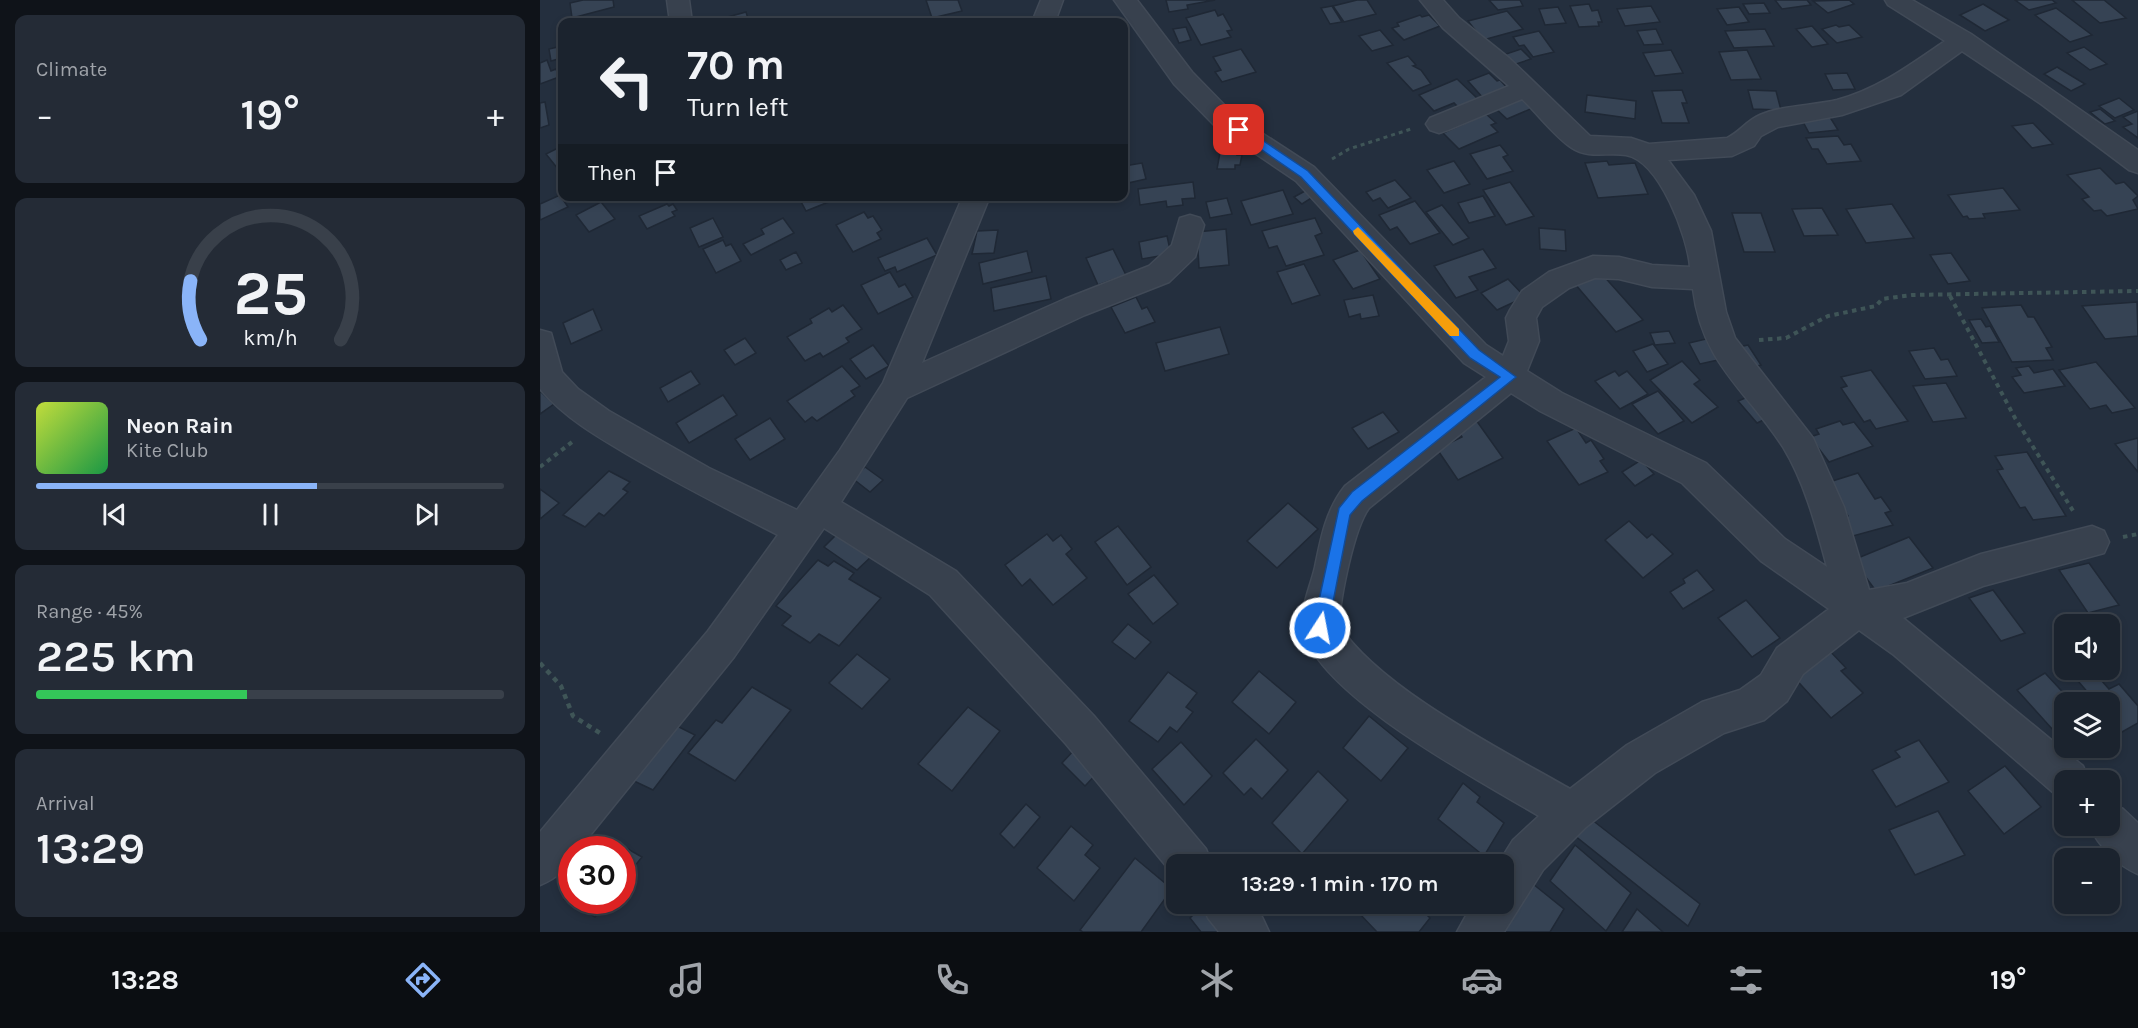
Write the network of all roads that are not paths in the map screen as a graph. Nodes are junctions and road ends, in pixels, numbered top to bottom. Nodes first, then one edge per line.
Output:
1 (678, 0) edge
2 (1052, 0) edge
3 (1125, 0) edge
4 (1431, 0) edge
5 (1896, 0) edge
6 (680, 18) edge
7 (1045, 18) edge
8 (1963, 39) junction
9 (1526, 88) junction
10 (1439, 123) road end
11 (1646, 153) junction
12 (2138, 164) edge
13 (975, 201) edge
14 (1190, 225) dead end
15 (1705, 279) junction
16 (540, 342) edge
17 (1509, 377) junction
18 (896, 388) junction
19 (811, 518) junction
20 (2092, 542) road end
21 (1857, 610) junction
22 (2058, 770) edge
23 (1572, 813) junction
24 (2120, 834) edge
25 (2138, 853) edge
26 (1183, 854) edge
27 (540, 864) edge
28 (1514, 877) edge
29 (1232, 914) edge
30 (1491, 914) edge
31 (1247, 932) edge
32 (1479, 932) edge

1 - 6 street
2 - 7 street
3 - 17 street
4 - 9 street
5 - 8 street
8 - 11 street
8 - 12 street
9 - 10 street
9 - 11 street
11 - 15 street
13 - 18 street
14 - 18 street
15 - 17 street
15 - 21 street
16 - 19 street
17 - 21 street
17 - 23 street
18 - 19 street
19 - 26 street
19 - 27 street
20 - 21 street
21 - 22 street
21 - 23 street
23 - 28 street
24 - 25 street
29 - 31 street
30 - 32 street

